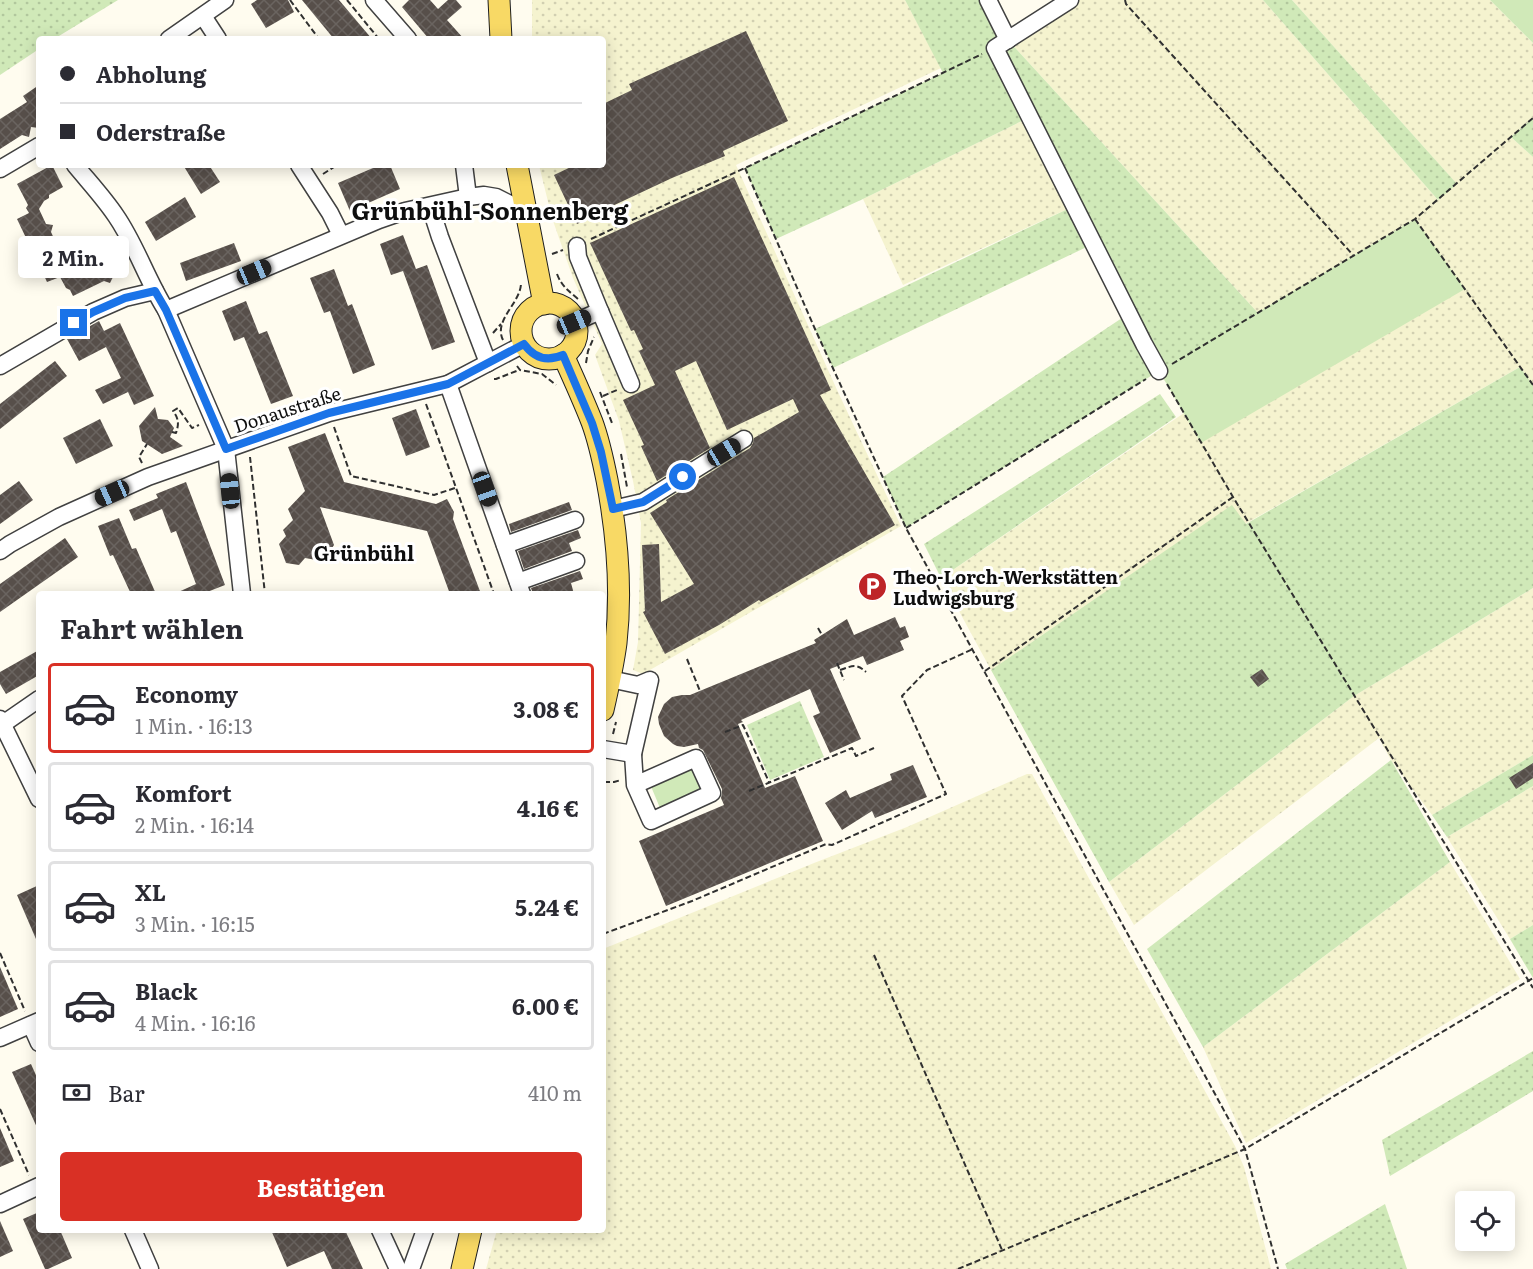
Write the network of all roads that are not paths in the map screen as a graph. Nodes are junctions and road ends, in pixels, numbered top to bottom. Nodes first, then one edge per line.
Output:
1 (225, 0) edge
2 (374, 0) edge
3 (499, 0) edge
4 (988, 0) edge
5 (1070, 0) edge
6 (203, 16) junction
7 (173, 36) edge
8 (216, 36) edge
9 (405, 36) edge
10 (501, 36) edge
11 (1001, 44) junction
12 (36, 148) edge
13 (77, 168) edge
14 (301, 168) edge
15 (464, 168) edge
16 (518, 168) edge
17 (0, 170) edge
18 (468, 197) junction
19 (430, 206) junction
20 (526, 212) junction
21 (341, 235) junction
22 (577, 246) road end
23 (155, 291) junction
24 (544, 304) junction
25 (166, 310) junction
26 (600, 311) junction
27 (574, 322) junction
28 (524, 344) junction
29 (563, 355) junction
30 (488, 363) junction
31 (0, 366) edge
32 (1159, 371) road end
33 (448, 384) junction
34 (632, 384) dead end
35 (744, 439) dead end
36 (226, 449) junction
37 (613, 509) junction
38 (575, 520) dead end
39 (505, 545) junction
40 (0, 551) edge
41 (576, 561) dead end
42 (520, 588) edge
43 (242, 591) edge
44 (610, 679) junction
45 (606, 697) edge
46 (36, 701) edge
47 (2, 721) edge
48 (606, 750) edge
49 (633, 754) junction
50 (635, 785) junction
51 (36, 793) edge
52 (35, 1023) edge
53 (0, 1038) edge
54 (36, 1187) edge
55 (0, 1204) edge
56 (134, 1233) edge
57 (381, 1233) edge
58 (424, 1233) edge
59 (470, 1233) edge
60 (150, 1269) edge
61 (398, 1269) edge
62 (411, 1269) edge
63 (462, 1269) edge

1 - 6 street
2 - 9 street
3 - 10 main road
4 - 11 street
5 - 11 street
6 - 7 street
6 - 8 street
11 - 32 street
12 - 17 street
13 - 23 street
14 - 21 street
15 - 18 street
16 - 20 main road
18 - 19 street
18 - 20 street
19 - 21 street
19 - 30 street
20 - 24 main road
21 - 25 street
22 - 26 street
23 - 25 street
23 - 31 street
24 - 27 main road
24 - 28 main road
25 - 36 street
26 - 27 street
26 - 34 street
27 - 29 main road
28 - 29 main road
28 - 30 street, Donaustraße
29 - 37 main road
30 - 33 street, Donaustraße
33 - 36 street, Donaustraße
33 - 39 street
35 - 37 street
36 - 40 street, Donaustraße
36 - 43 street
37 - 44 main road
38 - 39 street
39 - 42 street
41 - 42 street
44 - 45 main road
44 - 49 street
46 - 47 street
47 - 51 street
48 - 49 street
49 - 50 street
50 - 50 street
52 - 53 street
54 - 55 street
56 - 60 street
57 - 61 street
58 - 62 street
59 - 63 main road

